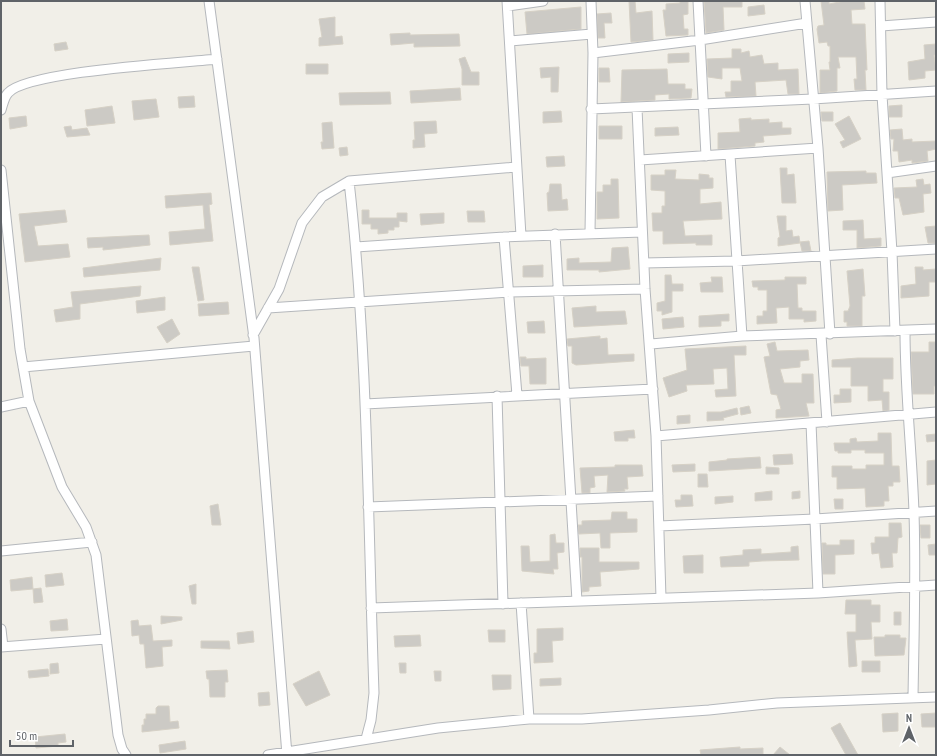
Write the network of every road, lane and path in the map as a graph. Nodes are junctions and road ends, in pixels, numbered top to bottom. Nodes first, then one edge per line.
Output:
1 (209, 1) edge
2 (543, 1) edge
3 (591, 1) edge
4 (698, 1) edge
5 (805, 1) edge
6 (880, 1) edge
7 (507, 4) edge
8 (936, 22) edge
9 (807, 23) junction
10 (881, 26) junction
11 (592, 34) junction
12 (700, 40) junction
13 (510, 41) junction
14 (592, 53) junction
15 (217, 59) junction
16 (936, 91) edge
17 (882, 95) junction
18 (814, 99) junction
19 (702, 103) junction
20 (638, 108) junction
21 (591, 109) junction
22 (1, 110) edge
23 (818, 148) junction
24 (730, 155) junction
25 (706, 156) junction
26 (640, 160) junction
27 (936, 166) edge
28 (516, 167) junction
29 (1, 170) edge
30 (887, 173) junction
31 (349, 181) junction
32 (590, 232) junction
33 (642, 232) junction
34 (555, 234) junction
35 (504, 236) junction
36 (521, 236) junction
37 (356, 247) junction
38 (936, 249) edge
39 (892, 252) junction
40 (825, 256) junction
41 (736, 261) junction
42 (644, 263) junction
43 (645, 289) junction
44 (560, 290) junction
45 (510, 292) junction
46 (359, 302) junction
47 (268, 308) junction
48 (936, 330) edge
49 (895, 331) junction
50 (905, 331) junction
51 (830, 334) junction
52 (253, 335) junction
53 (821, 335) junction
54 (742, 336) junction
55 (651, 344) junction
56 (254, 346) junction
57 (23, 367) junction
58 (653, 389) junction
59 (566, 393) junction
60 (517, 395) junction
61 (497, 396) junction
62 (29, 401) junction
63 (365, 404) junction
64 (1, 407) edge
65 (936, 412) edge
66 (909, 415) junction
67 (827, 422) junction
68 (811, 423) junction
69 (656, 436) junction
70 (658, 496) junction
71 (571, 499) junction
72 (501, 501) junction
73 (368, 507) junction
74 (936, 511) edge
75 (914, 513) junction
76 (815, 520) junction
77 (659, 526) junction
78 (92, 542) junction
79 (1, 551) edge
80 (936, 585) edge
81 (916, 587) junction
82 (818, 593) junction
83 (661, 598) junction
84 (576, 601) junction
85 (521, 603) junction
86 (503, 604) junction
87 (371, 608) junction
88 (1, 629) edge
89 (106, 639) junction
90 (2, 647) edge
91 (913, 697) junction
92 (936, 697) edge
93 (529, 719) junction
94 (366, 739) junction
95 (286, 754) edge
96 (126, 755) edge
97 (268, 755) edge

1 - 15 street
2 - 7 street
3 - 11 street
4 - 12 street
5 - 9 street
6 - 10 street
7 - 13 street
8 - 10 street
9 - 12 street
9 - 18 street
10 - 17 street
11 - 13 street
11 - 14 street
12 - 14 street
12 - 19 street
13 - 28 street
14 - 21 street
15 - 22 street
15 - 52 street
16 - 17 street
17 - 18 street
17 - 30 street
18 - 19 street
18 - 23 street
19 - 20 street
19 - 25 street
20 - 21 street
20 - 26 street
21 - 32 street
23 - 24 street
23 - 40 street
24 - 25 street
24 - 41 street
25 - 26 street
26 - 33 street
27 - 30 street
28 - 31 street
28 - 36 street
29 - 57 street
30 - 39 street
31 - 37 street
31 - 47 street
32 - 33 street
32 - 34 street
33 - 42 street
34 - 36 street
34 - 44 street
35 - 36 street
35 - 37 street
35 - 45 street
37 - 46 street
38 - 39 street
39 - 40 street
39 - 49 street
40 - 41 street
40 - 51 street
41 - 42 street
41 - 54 street
42 - 43 street
43 - 44 street
43 - 55 street
44 - 45 street
44 - 59 street
45 - 46 street
45 - 60 street
46 - 47 street
46 - 63 street
47 - 52 street
48 - 50 street
49 - 50 street
49 - 51 street
50 - 66 street
51 - 53 street
52 - 56 street
53 - 54 street
53 - 67 street
54 - 55 street
55 - 58 street
56 - 57 street
56 - 95 street
57 - 62 street
58 - 59 street
58 - 69 street
59 - 60 street
59 - 71 street
60 - 61 street
61 - 63 street
61 - 72 street
62 - 64 street
62 - 78 street
63 - 73 street
65 - 66 street
66 - 67 street
66 - 75 street
67 - 68 street
68 - 69 street
68 - 76 street
69 - 70 street
70 - 71 street
70 - 77 street
71 - 72 street
71 - 84 street
72 - 73 street
72 - 86 street
73 - 87 street
74 - 75 street
75 - 76 street
75 - 81 street
76 - 77 street
76 - 82 street
77 - 83 street
78 - 79 street
78 - 89 street
80 - 81 street
81 - 82 street
81 - 91 street
82 - 83 street
83 - 84 street
84 - 85 street
85 - 86 street
85 - 93 street
86 - 87 street
87 - 94 street
88 - 90 street
89 - 90 street
89 - 96 street
91 - 92 street
91 - 93 street
93 - 94 street
94 - 95 street
95 - 97 street

